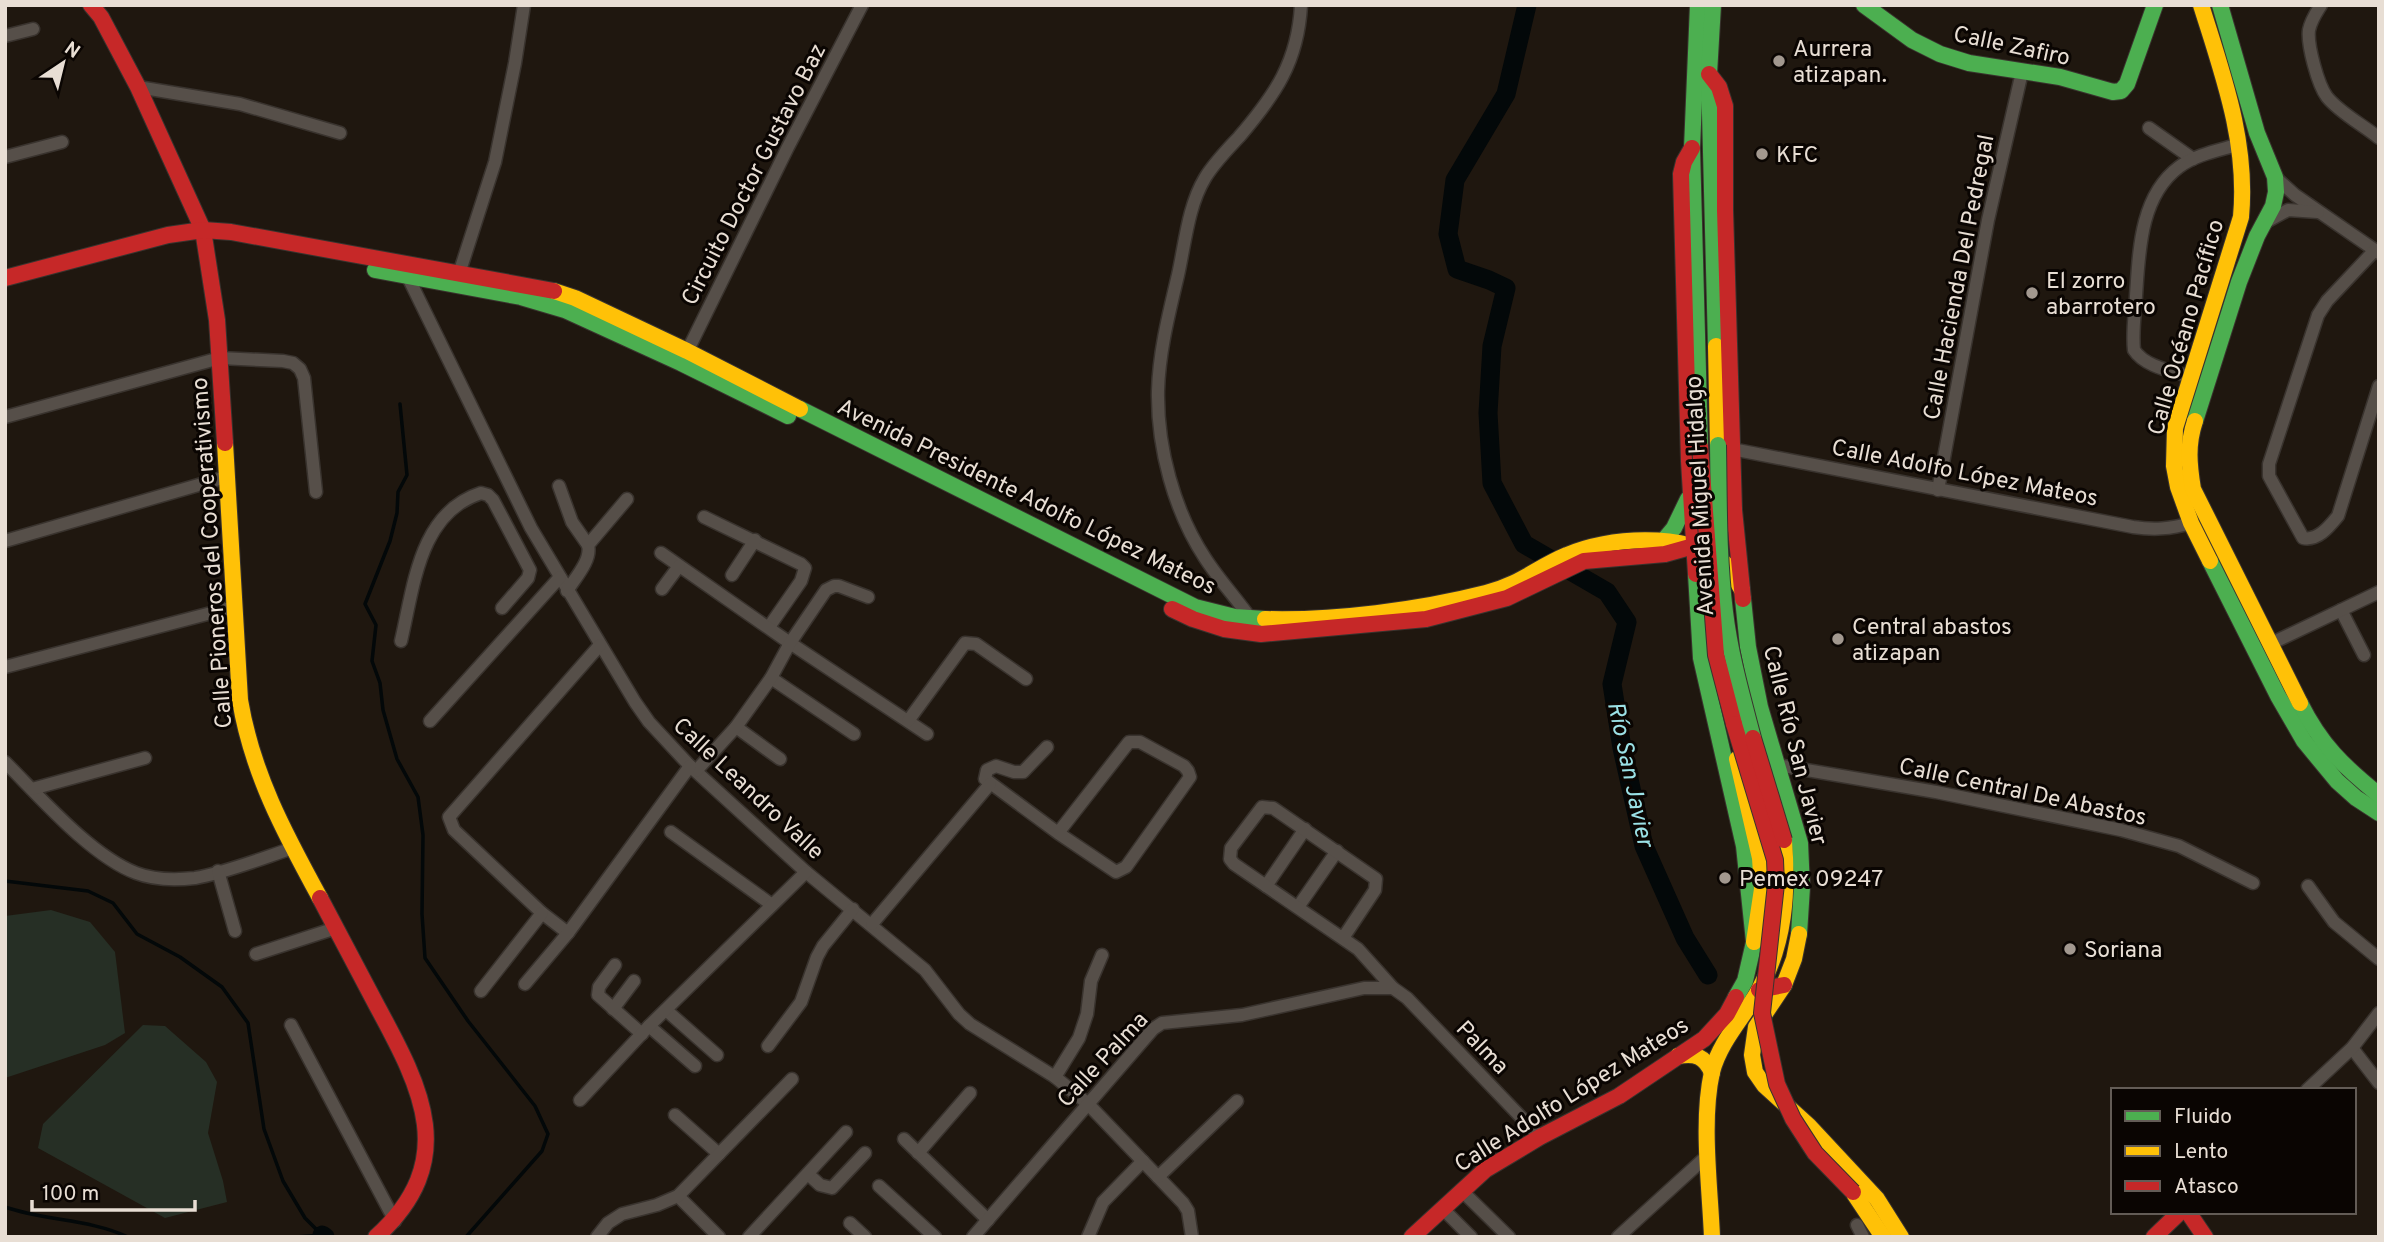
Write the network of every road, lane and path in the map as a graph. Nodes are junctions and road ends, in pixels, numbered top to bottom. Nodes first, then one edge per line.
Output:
1 (91, 5) edge
2 (524, 5) edge
3 (862, 5) edge
4 (1301, 5) edge
5 (1698, 5) edge
6 (1713, 5) edge
7 (1864, 5) edge
8 (2155, 5) edge
9 (2201, 5) edge
10 (2220, 5) edge
11 (2321, 5) edge
12 (33, 29) dead end
13 (5, 36) edge
14 (2022, 72) junction
15 (138, 87) junction
16 (2149, 128) dead end
17 (340, 133) dead end
18 (2379, 138) edge
19 (62, 142) dead end
20 (2240, 145) junction
21 (1692, 148) junction
22 (5, 157) edge
23 (2193, 159) junction
24 (2275, 177) junction
25 (2244, 181) junction
26 (2322, 212) junction
27 (2241, 218) junction
28 (2263, 224) junction
29 (204, 235) junction
30 (2377, 251) edge
31 (405, 270) junction
32 (5, 278) edge
33 (458, 278) junction
34 (5, 290) edge
35 (684, 357) junction
36 (220, 358) junction
37 (2191, 377) junction
38 (2379, 386) edge
39 (5, 417) edge
40 (1727, 452) junction
41 (1689, 461) junction
42 (226, 477) junction
43 (559, 486) dead end
44 (1938, 490) junction
45 (316, 492) dead end
46 (1690, 492) junction
47 (627, 499) dead end
48 (1734, 510) junction
49 (704, 517) dead end
50 (2190, 523) junction
51 (531, 528) junction
52 (514, 538) junction
53 (755, 540) junction
54 (1664, 540) junction
55 (5, 541) edge
56 (588, 545) junction
57 (1694, 546) junction
58 (661, 553) dead end
59 (679, 566) junction
60 (1556, 568) junction
61 (732, 575) dead end
62 (560, 577) junction
63 (662, 589) dead end
64 (1742, 590) junction
65 (567, 591) junction
66 (2379, 592) edge
67 (868, 597) dead end
68 (234, 607) junction
69 (502, 608) dead end
70 (2342, 610) junction
71 (769, 627) junction
72 (1257, 627) junction
73 (401, 640) dead end
74 (790, 643) junction
75 (2270, 644) junction
76 (600, 645) junction
77 (1748, 647) junction
78 (2364, 655) dead end
79 (1701, 657) junction
80 (5, 667) edge
81 (771, 678) junction
82 (1026, 679) dead end
83 (430, 721) dead end
84 (908, 721) junction
85 (1734, 724) junction
86 (736, 727) junction
87 (854, 734) dead end
88 (927, 734) dead end
89 (1047, 747) dead end
90 (145, 758) dead end
91 (780, 759) dead end
92 (5, 762) edge
93 (1777, 765) junction
94 (693, 769) junction
95 (987, 787) junction
96 (33, 789) junction
97 (2379, 796) edge
98 (2379, 813) edge
99 (1305, 829) junction
100 (671, 832) dead end
101 (1058, 833) junction
102 (1792, 841) junction
103 (293, 848) junction
104 (1337, 851) junction
105 (1786, 868) junction
106 (218, 871) junction
107 (806, 872) junction
108 (2253, 883) dead end
109 (1266, 886) junction
110 (2308, 886) dead end
111 (1802, 887) junction
112 (772, 905) junction
113 (1298, 908) junction
114 (853, 909) junction
115 (542, 913) junction
116 (872, 924) junction
117 (336, 928) junction
118 (235, 931) dead end
119 (568, 933) junction
120 (1782, 933) junction
121 (1343, 938) junction
122 (1754, 942) junction
123 (256, 954) dead end
124 (1102, 955) dead end
125 (2379, 959) edge
126 (615, 965) dead end
127 (1787, 979) junction
128 (634, 981) dead end
129 (525, 984) dead end
130 (1393, 988) junction
131 (481, 991) dead end
132 (1757, 993) junction
133 (613, 1009) junction
134 (666, 1010) junction
135 (2379, 1013) edge
136 (292, 1025) dead end
137 (1756, 1027) junction
138 (646, 1030) junction
139 (768, 1046) dead end
140 (2352, 1048) junction
141 (717, 1055) dead end
142 (1678, 1056) junction
143 (695, 1066) dead end
144 (1712, 1073) junction
145 (1055, 1077) junction
146 (792, 1079) dead end
147 (2379, 1083) edge
148 (2309, 1088) edge
149 (970, 1093) dead end
150 (580, 1100) dead end
151 (1237, 1101) dead end
152 (1087, 1103) junction
153 (676, 1115) dead end
154 (846, 1132) dead end
155 (1540, 1137) junction
156 (904, 1139) dead end
157 (719, 1153) junction
158 (865, 1153) dead end
159 (918, 1153) junction
160 (1143, 1161) junction
161 (1709, 1163) junction
162 (808, 1174) junction
163 (1158, 1177) junction
164 (879, 1186) dead end
165 (1461, 1190) junction
166 (678, 1196) junction
167 (1442, 1208) junction
168 (2178, 1214) edge
169 (2189, 1214) edge
170 (988, 1220) junction
171 (395, 1221) junction
172 (850, 1223) dead end
173 (376, 1237) edge
174 (597, 1237) edge
175 (719, 1237) edge
176 (749, 1237) edge
177 (865, 1237) edge
178 (935, 1237) edge
179 (973, 1237) edge
180 (1088, 1237) edge
181 (1192, 1237) edge
182 (1412, 1237) edge
183 (1471, 1237) edge
184 (1509, 1237) edge
185 (1618, 1237) edge
186 (1712, 1237) edge
187 (1884, 1237) edge
188 (1901, 1237) edge
189 (2154, 1237) edge
190 (2205, 1237) edge

1 - 15 main road, Calle Pioneros del Cooperativismo
2 - 33 street
3 - 35 street, Circuito Doctor Gustavo Baz
4 - 72 street
5 - 21 main road, Avenida Miguel Hidalgo
6 - 40 main road, Avenida Miguel Hidalgo
7 - 14 main road, Calle Zafiro
8 - 14 main road, Calle Zafiro
9 - 20 main road, Calle Océano Pacífico
10 - 24 main road
11 - 18 street
12 - 13 street
14 - 44 street, Calle Hacienda Del Pedregal
15 - 17 street
15 - 29 main road, Calle Pioneros del Cooperativismo
16 - 23 street
19 - 22 street
20 - 23 street
20 - 25 main road, Calle Océano Pacífico
21 - 41 main road
21 - 85 main road, Avenida Miguel Hidalgo, bridge
23 - 37 street
24 - 25 main road
24 - 26 street
24 - 28 main road, Calle Océano Pacífico
25 - 27 main road, Calle Océano Pacífico
26 - 28 street
26 - 30 street
27 - 28 main road
27 - 37 main road, Calle Océano Pacífico
28 - 75 main road, Calle Océano Pacífico
29 - 31 main road, Avenida Presidente Adolfo López Mateos
29 - 32 main road, Avenida Presidente Adolfo López Mateos
29 - 34 main road, Avenida Presidente Adolfo López Mateos
29 - 36 main road, Calle Pioneros del Cooperativismo
30 - 38 street
31 - 33 main road, Avenida Presidente Adolfo López Mateos
31 - 51 street, Calle Leandro Valle
33 - 35 main road, Avenida Presidente Adolfo López Mateos
35 - 72 main road, Avenida Presidente Adolfo López Mateos
36 - 39 street
36 - 42 main road, Calle Pioneros del Cooperativismo
36 - 45 street
37 - 50 main road, Calle Océano Pacífico
40 - 41 main road
40 - 44 street, Calle Adolfo López Mateos
40 - 48 main road, Calle Río San Javier
40 - 102 main road, Avenida Miguel Hidalgo, bridge
41 - 46 main road
42 - 55 street
42 - 68 main road, Calle Pioneros del Cooperativismo
43 - 56 street
44 - 50 street, Calle Adolfo López Mateos
46 - 54 main road
46 - 57 main road
47 - 56 street
48 - 57 main road
48 - 64 main road, Calle Río San Javier
49 - 53 street
50 - 98 main road, Calle Océano Pacífico
51 - 52 street
51 - 62 street, Calle Leandro Valle
52 - 69 street
52 - 73 street
53 - 61 street
53 - 71 street
54 - 57 main road, Avenida Presidente Adolfo López Mateos
54 - 60 main road, Avenida Presidente Adolfo López Mateos
56 - 65 street
57 - 60 main road, Avenida Presidente Adolfo López Mateos
57 - 64 main road
57 - 79 main road
58 - 59 street
59 - 63 street
59 - 71 street
60 - 72 main road, Avenida Presidente Adolfo López Mateos
62 - 65 street, Calle Leandro Valle
62 - 83 street
64 - 77 main road, Calle Río San Javier
65 - 76 street, Calle Leandro Valle
66 - 70 street
67 - 74 street
68 - 80 street
68 - 103 main road, Calle Pioneros del Cooperativismo
70 - 75 street
70 - 78 street
71 - 74 street
74 - 81 street
74 - 84 street
75 - 97 main road, Calle Océano Pacífico
76 - 94 street, Calle Leandro Valle
76 - 115 street
77 - 79 main road
77 - 93 main road, Calle Río San Javier
79 - 122 main road
81 - 86 street
81 - 87 street
82 - 84 street
84 - 88 street
85 - 122 main road, bridge
85 - 187 main road, Avenida Miguel Hidalgo, bridge
86 - 91 street
86 - 94 street
89 - 95 street
90 - 96 street
92 - 96 street
93 - 102 main road, Calle Río San Javier
93 - 108 street, Calle Central De Abastos
94 - 107 street, Calle Leandro Valle
94 - 119 street
95 - 101 street
95 - 116 street
96 - 106 street
99 - 104 street
99 - 109 street
99 - 109 street, Palma
100 - 112 street
101 - 101 street
102 - 105 main road, Avenida Miguel Hidalgo
102 - 111 main road, Calle Río San Javier
103 - 106 street
103 - 117 main road, Calle Pioneros del Cooperativismo
104 - 113 street
104 - 121 street
105 - 111 main road
105 - 120 main road, Avenida Miguel Hidalgo
106 - 118 street
107 - 112 street
107 - 114 street, Calle Leandro Valle
109 - 113 street, Palma
110 - 125 street
111 - 127 main road, Calle Río San Javier
112 - 134 street
113 - 121 street, Palma
114 - 116 street, Calle Leandro Valle
114 - 139 street
115 - 119 street
115 - 131 street
116 - 145 street, Calle Leandro Valle
117 - 123 street
117 - 171 main road, Calle Pioneros del Cooperativismo
119 - 129 street
120 - 127 main road
120 - 132 main road, Avenida Miguel Hidalgo
121 - 130 street, Palma
122 - 142 main road, Calle Adolfo López Mateos
124 - 145 street
126 - 133 street
127 - 132 main road
127 - 137 main road, Calle Río San Javier
128 - 133 street
130 - 152 street, Calle Palma
130 - 155 street, Palma
132 - 137 main road
132 - 144 main road, Avenida Miguel Hidalgo
133 - 138 street
134 - 138 street
134 - 141 street
135 - 140 street
136 - 171 street
137 - 188 main road, Calle Río San Javier
138 - 143 street
138 - 150 street
140 - 147 street
140 - 148 street
142 - 144 main road
142 - 155 main road, Calle Adolfo López Mateos
144 - 161 main road, Avenida Miguel Hidalgo
145 - 152 street, Calle Leandro Valle
146 - 157 street
149 - 159 street
151 - 163 street
152 - 160 street, Calle Leandro Valle
152 - 170 street, Calle Palma
153 - 157 street
154 - 162 street
155 - 165 main road, Calle Adolfo López Mateos
156 - 159 street
157 - 166 street
158 - 162 street
159 - 170 street
160 - 163 street, Calle Leandro Valle
160 - 180 street
161 - 185 street
161 - 186 main road, Avenida Miguel Hidalgo
162 - 176 street
163 - 181 street, Calle Leandro Valle
164 - 178 street
165 - 167 main road, Calle Adolfo López Mateos
165 - 184 street
166 - 174 street
166 - 175 street
167 - 182 main road, Calle Adolfo López Mateos
167 - 183 street
168 - 189 main road
169 - 190 main road
170 - 179 street, Calle Palma
171 - 173 main road, Calle Pioneros del Cooperativismo
172 - 177 street

